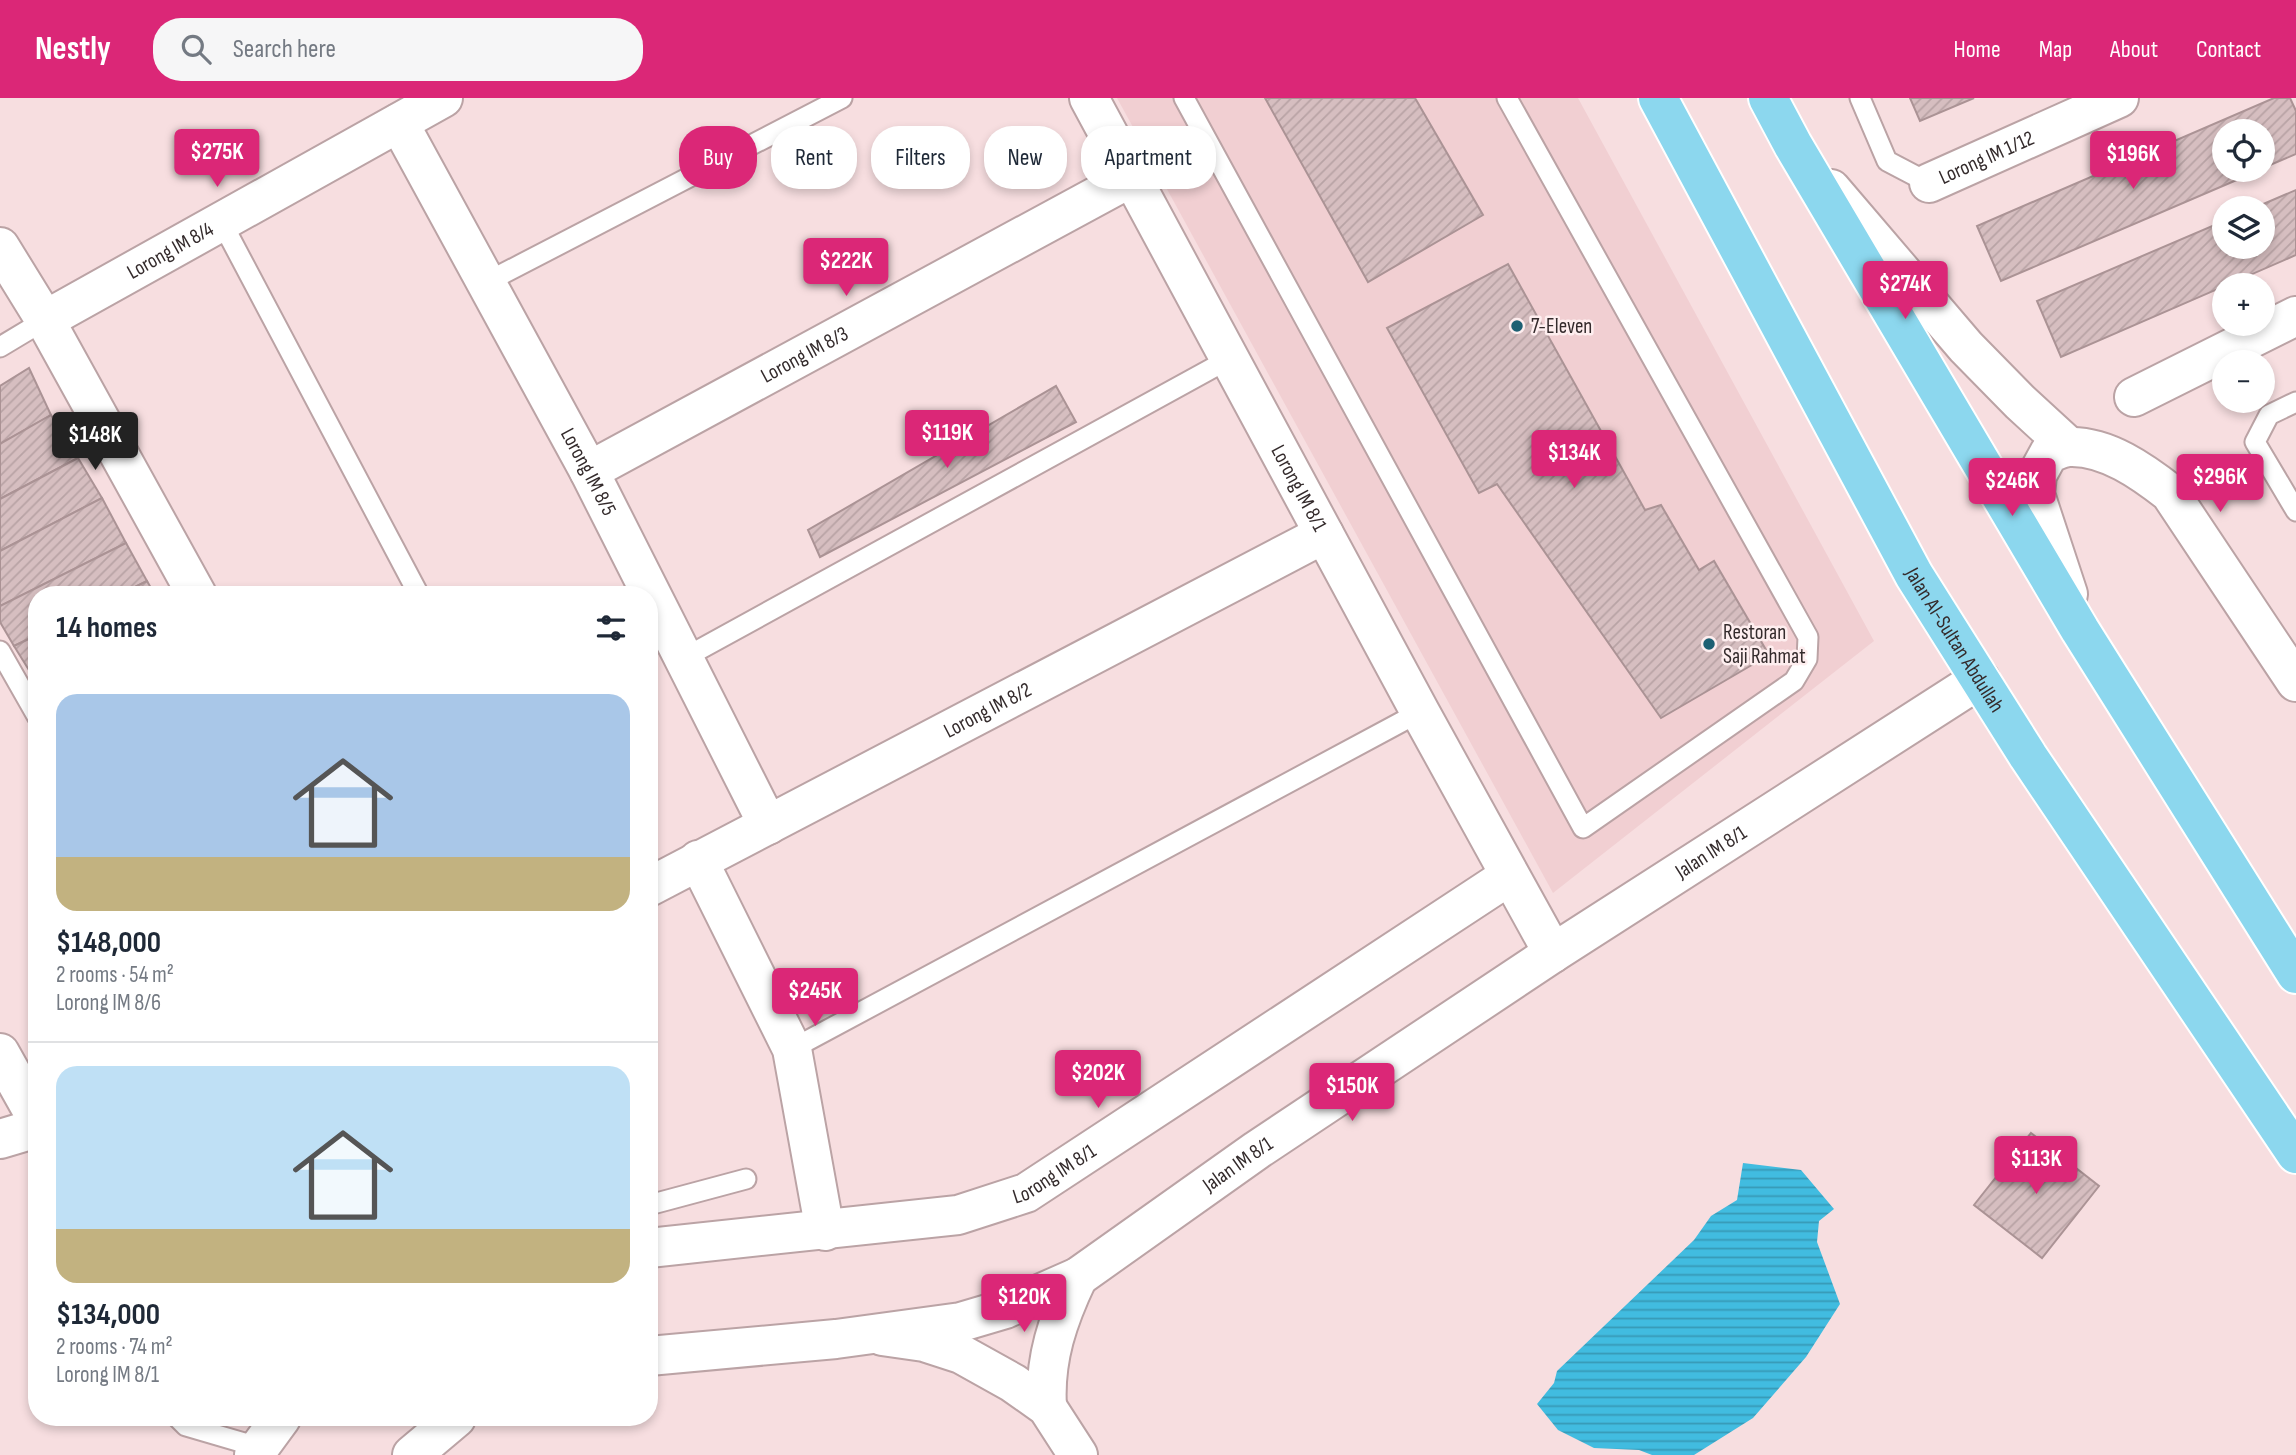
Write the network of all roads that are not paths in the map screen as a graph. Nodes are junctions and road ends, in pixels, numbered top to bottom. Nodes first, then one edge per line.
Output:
1 (443, 98) edge
2 (842, 98) edge
3 (1089, 98) edge
4 (1184, 98) edge
5 (1507, 98) edge
6 (1658, 98) edge
7 (1768, 98) edge
8 (1860, 98) edge
9 (2119, 98) edge
10 (399, 122) junction
11 (1104, 126) edge
12 (1793, 145) junction
13 (1929, 183) joint
14 (1110, 189) edge
15 (1138, 189) edge
16 (221, 221) junction
17 (0, 247) edge
18 (485, 283) junction
19 (2296, 316) edge
20 (45, 320) junction
21 (0, 347) edge
22 (1229, 359) junction
23 (2134, 397) dead end
24 (2296, 402) edge
25 (2069, 447) junction
26 (589, 471) junction
27 (2296, 511) edge
28 (1324, 534) junction
29 (193, 586) edge
30 (414, 586) edge
31 (647, 586) edge
32 (658, 607) edge
33 (2080, 629) junction
34 (0, 651) edge
35 (684, 658) junction
36 (1980, 679) junction
37 (2296, 682) edge
38 (28, 700) edge
39 (1420, 712) junction
40 (768, 825) junction
41 (698, 860) junction
42 (1509, 876) junction
43 (658, 882) edge
44 (1553, 953) junction
45 (2296, 974) edge
46 (792, 1049) junction
47 (0, 1053) edge
48 (28, 1103) edge
49 (28, 1131) edge
50 (0, 1139) edge
51 (2296, 1154) edge
52 (746, 1179) dead end
53 (658, 1203) edge
54 (825, 1231) junction
55 (658, 1247) edge
56 (1078, 1277) junction
57 (867, 1334) junction
58 (658, 1355) edge
59 (1047, 1407) junction
60 (186, 1426) edge
61 (275, 1426) edge
62 (446, 1426) edge
63 (256, 1451) edge
64 (412, 1455) edge
65 (1077, 1455) edge

1 - 10 street, Lorong IM 8/4
2 - 18 lane
3 - 11 street, Lorong IM 8/1
4 - 5 lane
6 - 36 main road, Jalan Al-Sultan Abdullah
7 - 12 main road
8 - 13 lane
9 - 13 street, Lorong IM 1/12
10 - 16 street, Lorong IM 8/4
10 - 18 street, Lorong IM 8/5
12 - 25 street
12 - 33 main road
14 - 26 street, Lorong IM 8/3
15 - 22 street, Lorong IM 8/1
16 - 20 street, Lorong IM 8/4
16 - 30 lane
17 - 20 street
18 - 26 street, Lorong IM 8/5
19 - 23 street
20 - 21 lane
20 - 29 street
22 - 28 street, Lorong IM 8/1
22 - 35 lane
24 - 27 lane
25 - 33 street
25 - 37 street
26 - 31 street, Lorong IM 8/5
28 - 39 street, Lorong IM 8/1
28 - 40 street, Lorong IM 8/2
32 - 35 street, Lorong IM 8/5
33 - 45 main road
34 - 38 lane
35 - 40 street, Lorong IM 8/5
36 - 44 street, Jalan IM 8/1
36 - 51 main road, Jalan Al-Sultan Abdullah
39 - 42 street, Lorong IM 8/1
39 - 46 lane
40 - 41 street, Lorong IM 8/2
41 - 43 street, Lorong IM 8/2
41 - 46 street
42 - 44 street, Lorong IM 8/1
42 - 54 street, Lorong IM 8/1
44 - 56 street, Jalan IM 8/1
46 - 54 street
47 - 48 street
49 - 50 street
52 - 53 lane
54 - 55 street, Lorong IM 8/1
56 - 57 street, Jalan IM 8/1
56 - 59 street
57 - 58 street, Jalan IM 8/1
57 - 59 street
59 - 65 street
60 - 63 lane
61 - 63 street
62 - 64 street

